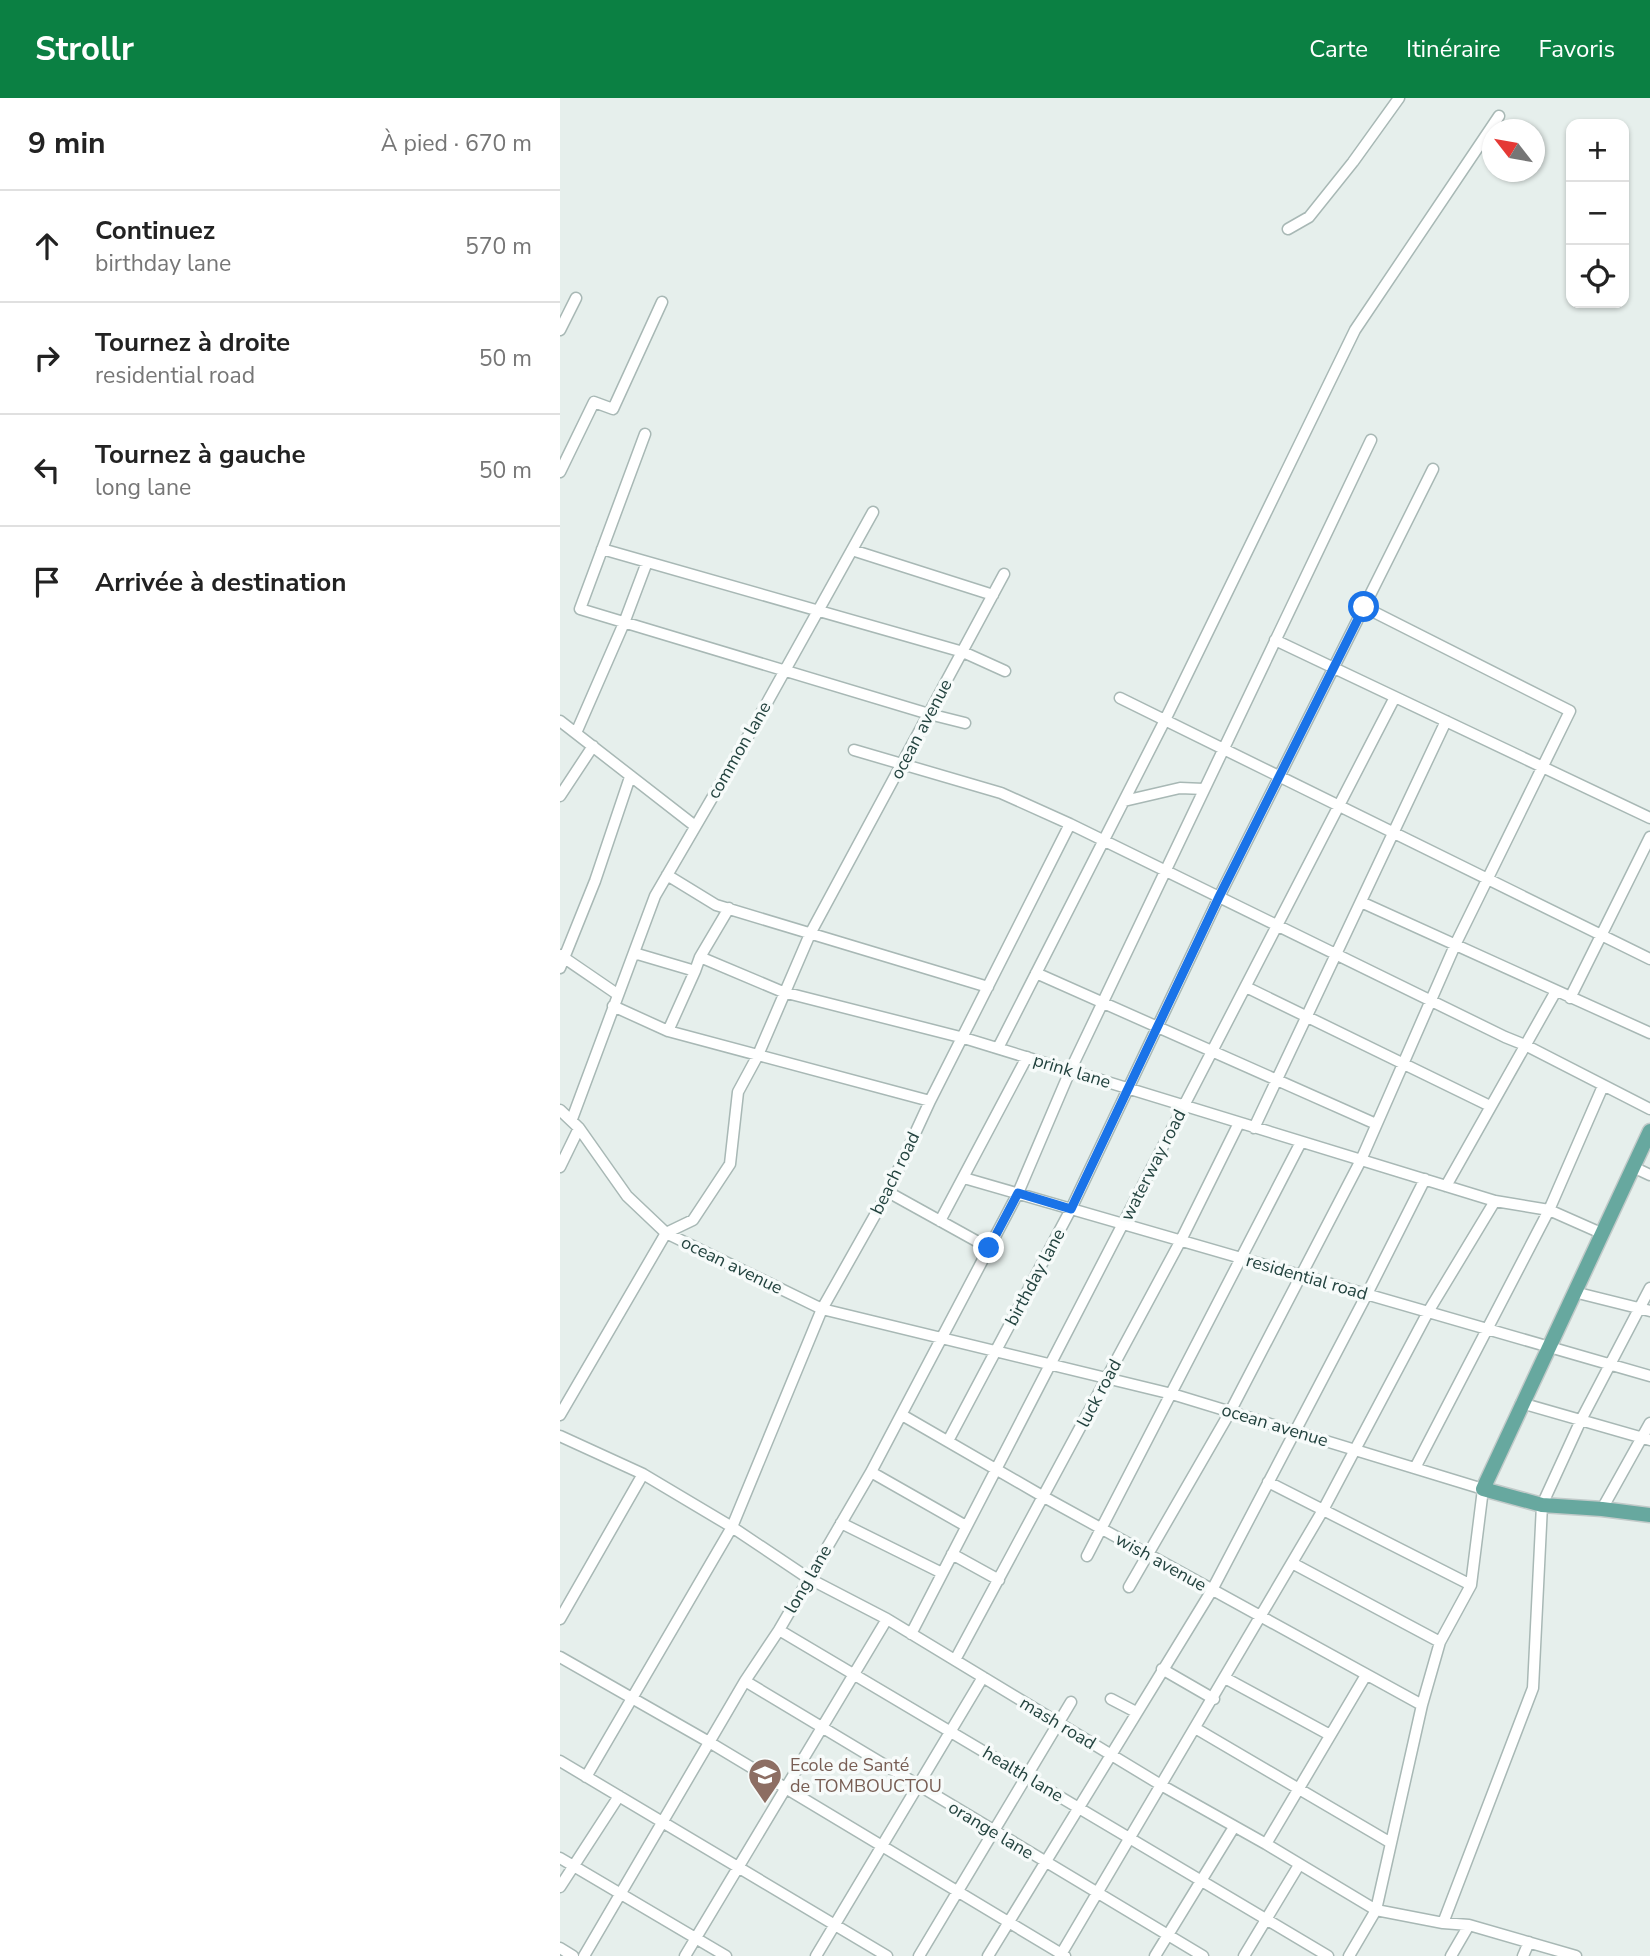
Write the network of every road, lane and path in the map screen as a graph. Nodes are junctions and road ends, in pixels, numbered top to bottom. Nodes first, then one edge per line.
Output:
1 (1399, 98) edge
2 (1499, 116) dead end
3 (1288, 229) dead end
4 (576, 298) dead end
5 (663, 302) dead end
6 (560, 330) edge
7 (645, 435) dead end
8 (1371, 440) dead end
9 (1433, 469) dead end
10 (560, 472) edge
11 (873, 512) dead end
12 (602, 550) junction
13 (852, 550) junction
14 (647, 562) junction
15 (1004, 574) dead end
16 (993, 595) junction
17 (1364, 607) junction
18 (818, 611) junction
19 (624, 623) junction
20 (1275, 640) junction
21 (962, 652) junction
22 (1334, 668) junction
23 (785, 671) junction
24 (1004, 671) dead end
25 (1395, 697) junction
26 (1120, 698) dead end
27 (929, 714) junction
28 (1165, 720) junction
29 (560, 721) edge
30 (1446, 721) junction
31 (965, 723) dead end
32 (576, 733) junction
33 (593, 746) junction
34 (1223, 749) junction
35 (853, 750) dead end
36 (902, 765) junction
37 (1542, 766) junction
38 (630, 777) junction
39 (1280, 777) junction
40 (1204, 789) junction
41 (560, 796) edge
42 (1124, 801) junction
43 (1339, 806) junction
44 (1650, 818) edge
45 (1070, 824) junction
46 (695, 826) junction
47 (1393, 832) junction
48 (1650, 837) edge
49 (1104, 840) junction
50 (1166, 870) junction
51 (667, 875) junction
52 (1487, 879) junction
53 (1219, 897) junction
54 (1361, 902) junction
55 (729, 908) junction
56 (1277, 925) junction
57 (810, 934) junction
58 (1602, 936) junction
59 (1455, 943) junction
60 (634, 953) junction
61 (1336, 954) junction
62 (700, 957) junction
63 (561, 960) edge
64 (1650, 960) edge
65 (695, 971) junction
66 (1036, 973) junction
67 (1245, 987) junction
68 (988, 988) junction
69 (1556, 991) junction
70 (783, 992) junction
71 (617, 994) junction
72 (1570, 998) junction
73 (1430, 1001) junction
74 (1102, 1003) junction
75 (613, 1006) junction
76 (1307, 1017) junction
77 (1158, 1027) junction
78 (668, 1031) junction
79 (1650, 1033) edge
80 (964, 1038) junction
81 (1525, 1045) junction
82 (998, 1048) junction
83 (1212, 1051) junction
84 (758, 1055) junction
85 (1027, 1057) junction
86 (1403, 1064) junction
87 (1070, 1071) junction
88 (1277, 1080) junction
89 (1603, 1086) junction
90 (1129, 1088) junction
91 (930, 1101) junction
92 (1184, 1105) junction
93 (1490, 1107) junction
94 (1650, 1109) edge
95 (560, 1110) edge
96 (1239, 1123) junction
97 (575, 1124) junction
98 (1376, 1124) junction
99 (1255, 1128) junction
100 (1650, 1130) edge
101 (1300, 1142) junction
102 (1361, 1160) junction
103 (560, 1167) edge
104 (1633, 1167) junction
105 (1650, 1175) edge
106 (964, 1178) junction
107 (1425, 1179) junction
108 (1446, 1186) junction
109 (888, 1192) junction
110 (1018, 1193) junction
111 (1495, 1201) junction
112 (1071, 1209) junction
113 (1549, 1210) junction
114 (940, 1221) junction
115 (1123, 1224) junction
116 (666, 1233) junction
117 (1601, 1233) junction
118 (1181, 1240) junction
119 (989, 1248) junction
120 (1241, 1258) junction
121 (1300, 1275) junction
122 (1650, 1288) edge
123 (1574, 1292) junction
124 (1367, 1294) junction
125 (822, 1309) junction
126 (1645, 1309) edge
127 (1428, 1312) junction
128 (1488, 1329) junction
129 (942, 1337) junction
130 (1548, 1347) junction
131 (996, 1352) junction
132 (1051, 1364) junction
133 (1610, 1365) junction
134 (1650, 1376) edge
135 (1108, 1377) junction
136 (1172, 1394) junction
137 (1521, 1403) junction
138 (1230, 1412) junction
139 (560, 1415) edge
140 (902, 1415) junction
141 (1581, 1420) junction
142 (1650, 1423) edge
143 (1294, 1431) junction
144 (560, 1436) edge
145 (1646, 1438) edge
146 (948, 1441) junction
147 (1357, 1450) junction
148 (1415, 1468) junction
149 (996, 1469) junction
150 (871, 1472) junction
151 (643, 1474) junction
152 (1268, 1482) junction
153 (1483, 1489) junction
154 (1044, 1497) junction
155 (1542, 1505) junction
156 (1602, 1509) junction
157 (1324, 1510) junction
158 (1650, 1515) edge
159 (841, 1522) junction
160 (967, 1526) junction
161 (732, 1527) junction
162 (1102, 1529) junction
163 (952, 1554) junction
164 (1149, 1555) junction
165 (1087, 1556) dead end
166 (1292, 1563) junction
167 (942, 1573) junction
168 (808, 1578) junction
169 (999, 1580) junction
170 (1471, 1585) junction
171 (1129, 1587) dead end
172 (1212, 1590) junction
173 (1261, 1616) junction
174 (560, 1619) edge
175 (887, 1619) junction
176 (779, 1630) junction
177 (911, 1634) junction
178 (1440, 1642) junction
179 (560, 1657) edge
180 (955, 1660) junction
181 (1163, 1669) junction
182 (854, 1674) junction
183 (1366, 1675) junction
184 (983, 1677) junction
185 (1225, 1678) junction
186 (745, 1681) junction
187 (632, 1698) junction
188 (1111, 1699) dead end
189 (1214, 1699) junction
190 (1071, 1702) dead end
191 (1422, 1705) junction
192 (1136, 1712) junction
193 (1059, 1724) junction
194 (822, 1727) junction
195 (1195, 1728) junction
196 (951, 1732) junction
197 (1331, 1735) junction
198 (709, 1742) junction
199 (1111, 1755) junction
200 (560, 1761) edge
201 (586, 1777) junction
202 (1027, 1777) junction
203 (1161, 1785) junction
204 (919, 1786) junction
205 (786, 1788) junction
206 (1299, 1789) junction
207 (619, 1796) junction
208 (1079, 1807) junction
209 (662, 1822) junction
210 (1234, 1827) junction
211 (994, 1832) junction
212 (1130, 1838) junction
213 (1391, 1843) junction
214 (1266, 1844) junction
215 (883, 1846) junction
216 (560, 1858) edge
217 (1045, 1863) junction
218 (573, 1865) junction
219 (1299, 1865) junction
220 (738, 1867) junction
221 (1200, 1879) junction
222 (560, 1886) edge
223 (958, 1890) junction
224 (1098, 1893) junction
225 (620, 1895) junction
226 (1376, 1910) junction
227 (1266, 1918) junction
228 (1008, 1922) junction
229 (1443, 1923) junction
230 (835, 1925) junction
231 (1469, 1925) junction
232 (1168, 1935) junction
233 (695, 1939) junction
234 (1529, 1942) junction
235 (560, 1948) edge
236 (1062, 1955) edge
237 (573, 1956) edge
238 (584, 1956) edge
239 (685, 1956) edge
240 (726, 1956) edge
241 (816, 1956) edge
242 (887, 1956) edge
243 (919, 1956) edge
244 (988, 1956) edge
245 (1155, 1956) edge
246 (1203, 1956) edge
247 (1244, 1956) edge
248 (1328, 1956) edge
249 (1349, 1956) edge
250 (1451, 1956) edge
251 (1523, 1956) edge
252 (1576, 1956) edge

1 - 3 street
2 - 28 street
4 - 6 street
5 - 10 street
7 - 12 street
8 - 20 street, long lane
9 - 17 street, birthday lane
11 - 13 street, common lane
12 - 14 street
12 - 19 street
13 - 16 street
13 - 18 street, common lane
14 - 18 street
14 - 19 street
15 - 16 street, ocean avenue
16 - 21 street, ocean avenue
17 - 22 street, birthday lane
17 - 37 street
18 - 21 street
18 - 23 street, common lane
19 - 23 street
19 - 32 street
20 - 22 street
20 - 34 street, long lane
21 - 24 street
21 - 27 street, ocean avenue
22 - 25 street
22 - 39 street, birthday lane
23 - 27 street
23 - 46 street, common lane
25 - 30 street
25 - 43 street, waterway road
26 - 28 street
27 - 31 street
27 - 36 street, ocean avenue
28 - 34 street
28 - 42 street
29 - 32 street
30 - 37 street
30 - 47 street
32 - 33 street
33 - 38 street
33 - 41 street
34 - 39 street
34 - 40 street, long lane
35 - 36 street
36 - 45 street
36 - 57 street, ocean avenue
37 - 44 street
37 - 52 street
38 - 46 street
38 - 63 street
39 - 43 street
39 - 53 street, birthday lane
40 - 42 street
40 - 50 street, long lane
42 - 49 street
43 - 47 street
43 - 56 street, waterway road
45 - 49 street
45 - 68 street, beach road
46 - 51 street, common lane
47 - 52 street
47 - 54 street
48 - 58 street
49 - 50 street
49 - 66 street
50 - 53 street
50 - 74 street, long lane
51 - 55 street
51 - 60 street, common lane
52 - 58 street
52 - 59 street
53 - 56 street
53 - 77 street, birthday lane
54 - 59 street
54 - 61 street
55 - 57 street
55 - 62 street
56 - 61 street
56 - 67 street, waterway road
57 - 68 street
57 - 70 street, ocean avenue
58 - 64 street
58 - 72 street
59 - 69 street
59 - 73 street
60 - 65 street
60 - 71 street, common lane
61 - 73 street
61 - 76 street
62 - 65 street
62 - 70 street, prink lane
63 - 71 street
65 - 78 street
66 - 74 street
66 - 82 street
67 - 76 street
67 - 83 street, waterway road
68 - 80 street, beach road
69 - 72 street
69 - 81 street
70 - 80 street, prink lane
70 - 84 street, ocean avenue
71 - 75 street, common lane
72 - 79 street
73 - 81 street
73 - 86 street
74 - 77 street
74 - 87 street, long lane
75 - 78 street
75 - 97 street, common lane
76 - 86 street
76 - 88 street
77 - 83 street
77 - 90 street, birthday lane
78 - 84 street
80 - 82 street, prink lane
80 - 91 street, beach road
81 - 89 street
81 - 93 street
82 - 85 street, prink lane
83 - 88 street
83 - 92 street, waterway road
84 - 91 street
84 - 116 street, ocean avenue
85 - 87 street, prink lane
85 - 106 street
86 - 93 street
86 - 98 street
87 - 90 street, prink lane
87 - 110 street, long lane
88 - 98 street
88 - 99 street
89 - 94 street
89 - 113 street
90 - 92 street, prink lane
90 - 112 street, birthday lane
91 - 109 street, beach road
92 - 96 street, prink lane
92 - 115 street, waterway road
93 - 108 street
95 - 97 street
96 - 99 street, prink lane
96 - 118 street, luck road
97 - 103 street, common lane
97 - 116 street
98 - 102 street
99 - 101 street, prink lane
100 - 104 main road
101 - 102 street, prink lane
101 - 120 street
102 - 107 street, prink lane
102 - 121 street
104 - 105 street
104 - 117 main road
106 - 110 street, residential road
106 - 114 street
107 - 108 street, prink lane
107 - 124 street
108 - 111 street, prink lane
109 - 114 street
109 - 125 street, beach road
110 - 112 street, residential road
110 - 119 street, long lane
111 - 113 street, prink lane
111 - 127 street
112 - 115 street, residential road
112 - 131 street, birthday lane
113 - 117 street, prink lane
113 - 128 street
114 - 119 street
115 - 118 street, residential road
115 - 132 street, waterway road
116 - 125 street, ocean avenue
116 - 139 street
117 - 123 main road
118 - 120 street, residential road
118 - 135 street, luck road
119 - 129 street, long lane
120 - 121 street, residential road
120 - 136 street
121 - 124 street, residential road
121 - 138 street
122 - 126 street
123 - 126 street
123 - 130 main road
124 - 127 street, residential road
124 - 143 street
125 - 129 street, ocean avenue
125 - 161 street, beach road
126 - 133 street
127 - 128 street, residential road
127 - 147 street
128 - 130 street, residential road
128 - 148 street
129 - 131 street, ocean avenue
129 - 140 street, long lane
130 - 133 street, residential road
130 - 137 main road
131 - 132 street, ocean avenue
131 - 146 street, birthday lane
132 - 135 street, ocean avenue
132 - 149 street, waterway road
133 - 134 street, residential road
133 - 141 street
135 - 136 street, ocean avenue
135 - 154 street, luck road
136 - 138 street, ocean avenue
136 - 162 street
137 - 141 street
137 - 153 main road
138 - 143 street, ocean avenue
138 - 164 street
140 - 146 street, wish avenue
140 - 150 street, long lane
141 - 145 street
141 - 155 street
142 - 145 street
143 - 147 street, ocean avenue
143 - 152 street
144 - 151 street, mash road
145 - 156 street
146 - 149 street, wish avenue
147 - 148 street, ocean avenue
147 - 157 street
148 - 153 street, ocean avenue
149 - 154 street, wish avenue
149 - 160 street, waterway road
150 - 159 street, long lane
150 - 160 street
151 - 161 street, mash road
151 - 174 street
152 - 157 street
152 - 172 street
153 - 155 main road
153 - 170 street
154 - 162 street, wish avenue
154 - 169 street, luck road
155 - 156 main road
155 - 229 street
156 - 158 main road
157 - 166 street
157 - 170 street
159 - 167 street
159 - 168 street, long lane
160 - 163 street, waterway road
161 - 168 street, mash road
161 - 187 street, beach road
162 - 164 street, wish avenue
162 - 165 street
163 - 167 street, waterway road
163 - 169 street
164 - 171 street
164 - 172 street, wish avenue
166 - 173 street
166 - 178 street
167 - 177 street, waterway road
168 - 175 street, mash road
168 - 176 street, long lane
169 - 180 street, luck road
170 - 178 street
172 - 173 street, wish avenue
172 - 181 street
173 - 183 street, wish avenue
173 - 185 street
175 - 177 street, mash road
175 - 182 street
176 - 182 street, health lane
176 - 186 street, long lane
177 - 180 street, mash road
178 - 191 street
179 - 187 street
180 - 184 street, mash road
181 - 189 street
181 - 192 street
182 - 194 street
182 - 196 street, health lane
183 - 191 street, wish avenue
183 - 197 street
184 - 193 street, mash road
184 - 196 street
185 - 189 street
185 - 197 street
186 - 194 street, orange lane
186 - 198 street, long lane
187 - 198 street
187 - 201 street, beach road
188 - 192 street
189 - 195 street
190 - 193 street
191 - 213 street
192 - 199 street
193 - 199 street, mash road
193 - 202 street
194 - 204 street, orange lane
194 - 205 street
195 - 203 street
195 - 206 street
196 - 202 street, health lane
196 - 204 street
197 - 206 street
198 - 205 street
198 - 209 street, long lane
199 - 203 street, mash road
199 - 208 street
200 - 201 street
201 - 207 street
202 - 208 street, health lane
202 - 211 street
203 - 210 street, mash road
203 - 212 street
204 - 211 street, orange lane
204 - 215 street
205 - 215 street
205 - 220 street
206 - 213 street
206 - 214 street
207 - 209 street
207 - 218 street
208 - 212 street, health lane
208 - 217 street
209 - 220 street
209 - 225 street, long lane
210 - 214 street, mash road
210 - 221 street
211 - 217 street, orange lane
211 - 223 street
212 - 221 street, health lane
212 - 224 street
213 - 226 street
214 - 219 street, mash road
215 - 223 street
215 - 230 street
216 - 218 street
217 - 224 street, orange lane
217 - 228 street
218 - 222 street
218 - 225 street
219 - 226 street, mash road
219 - 227 street
220 - 230 street
220 - 233 street
221 - 227 street, health lane
221 - 232 street
223 - 228 street
223 - 243 street
224 - 232 street, orange lane
224 - 236 street
225 - 233 street
225 - 238 street, long lane
226 - 229 street, mash road
226 - 249 street
227 - 247 street
227 - 248 street, health lane
228 - 236 street
228 - 244 street
229 - 231 street, mash road
230 - 241 street
230 - 242 street
231 - 234 street, mash road
231 - 250 street
232 - 245 street
232 - 246 street, orange lane
233 - 239 street
233 - 240 street
234 - 251 street
234 - 252 street, mash road
235 - 237 street

